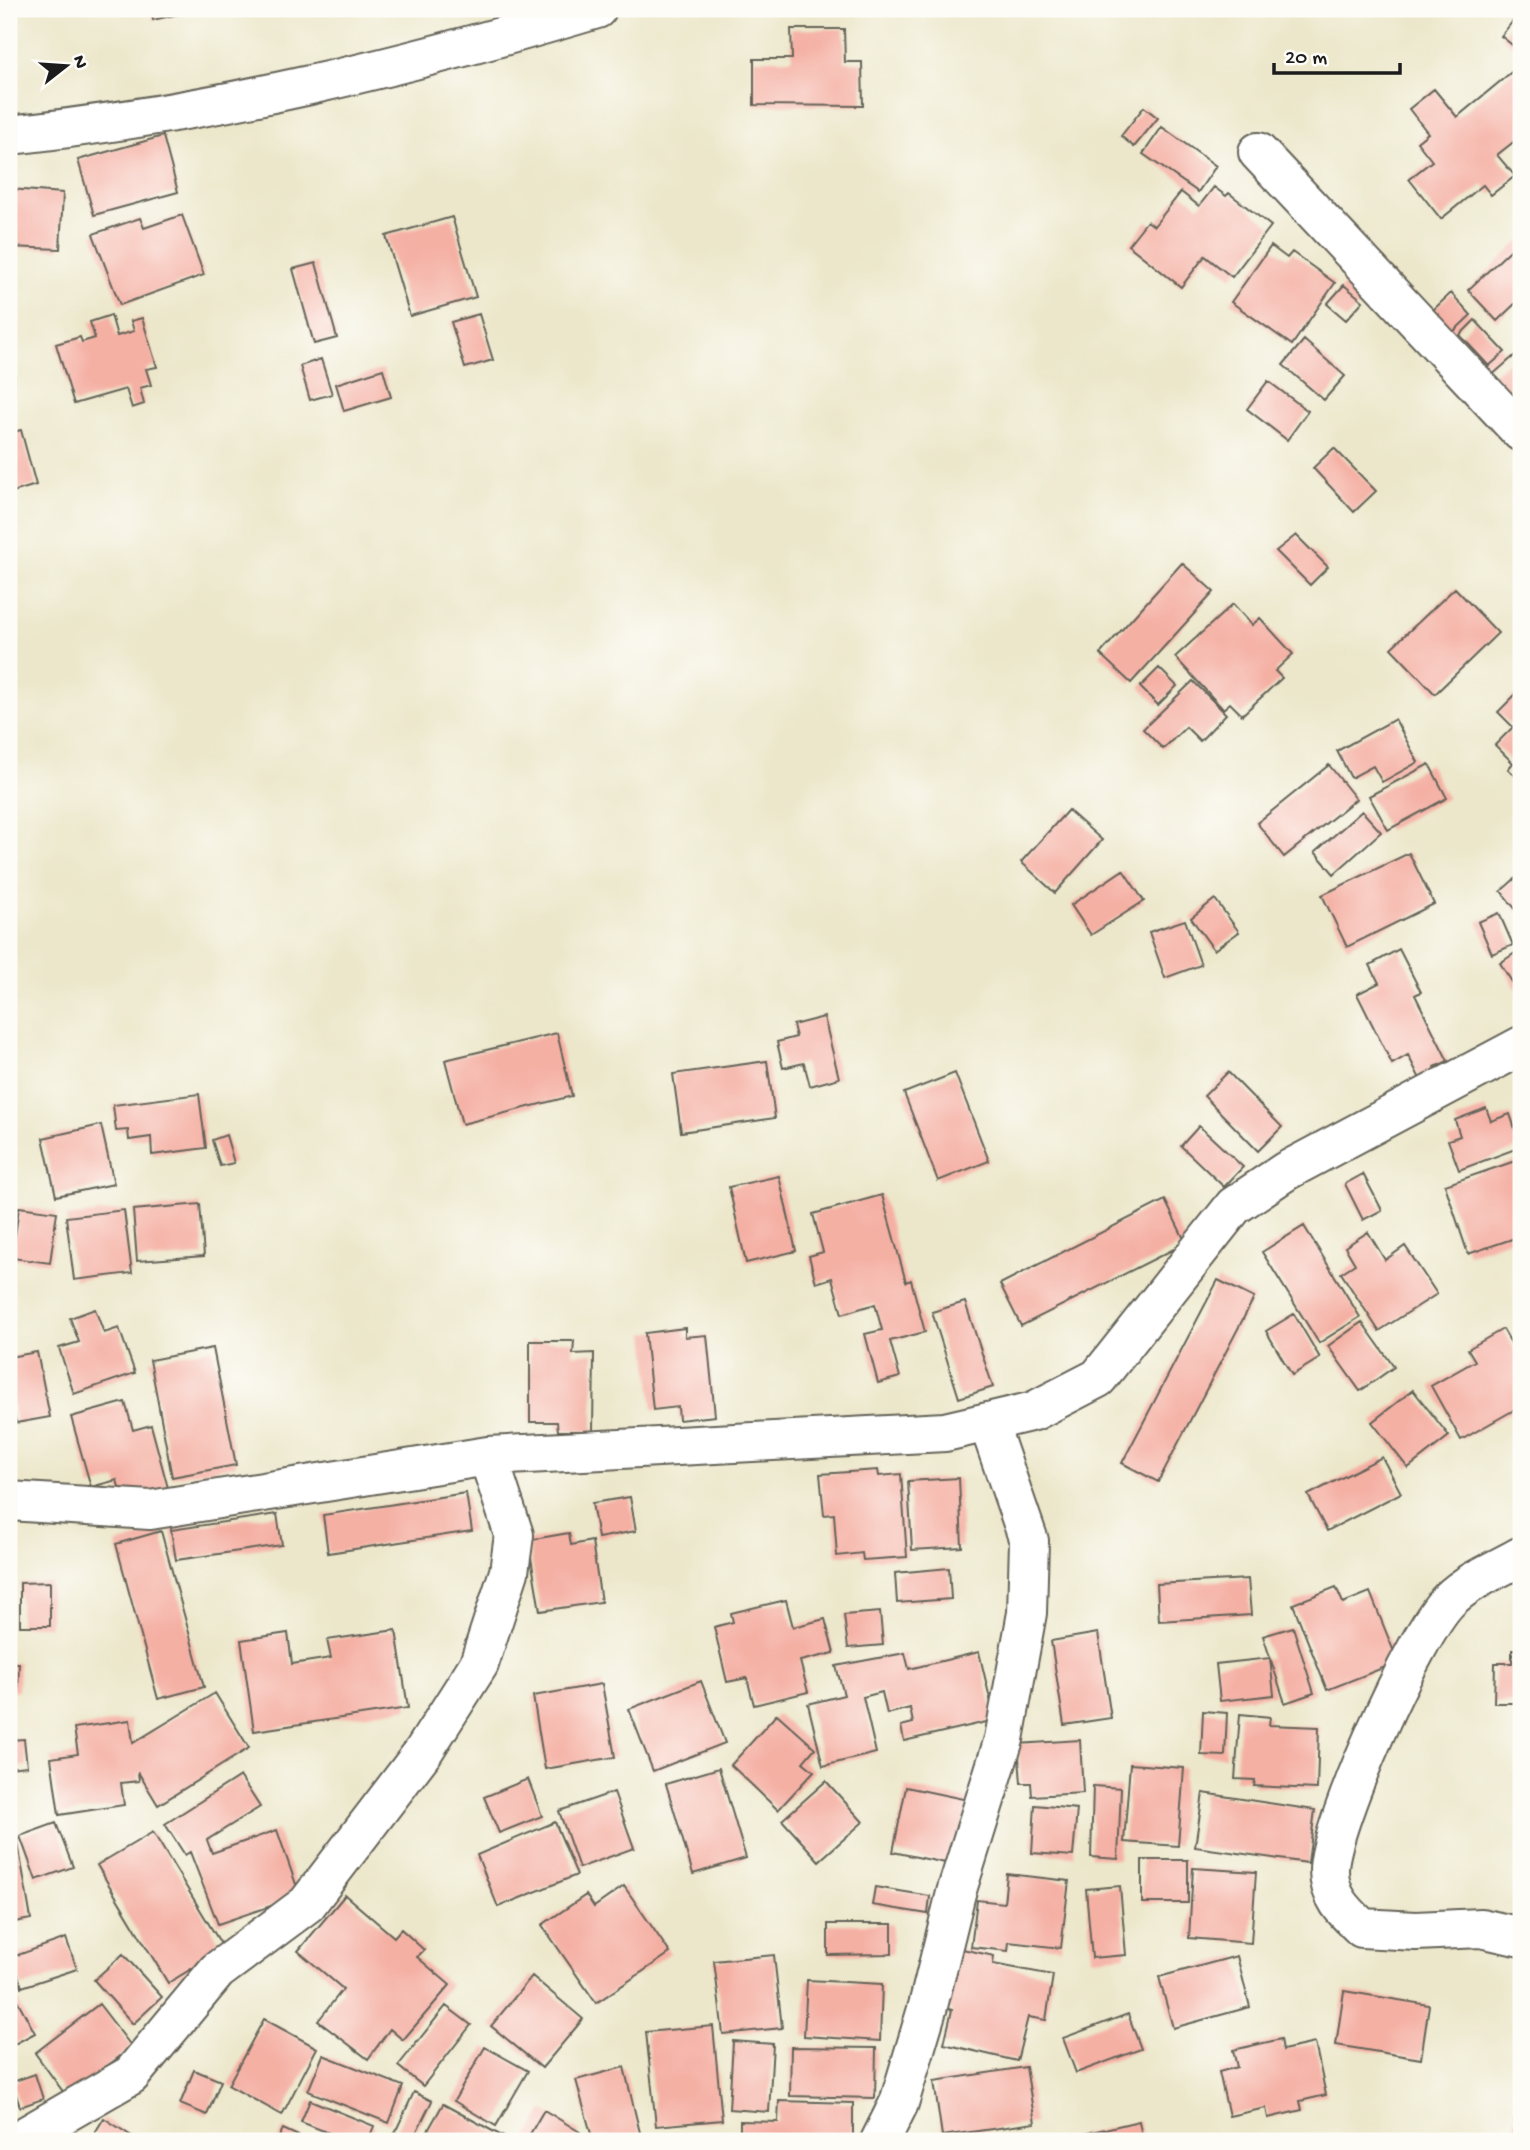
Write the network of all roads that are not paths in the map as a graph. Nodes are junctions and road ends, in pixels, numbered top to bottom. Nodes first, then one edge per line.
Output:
1 (597, 9) edge
2 (529, 19) edge
3 (9, 135) edge
4 (1258, 152) dead end
5 (1521, 432) edge
6 (1521, 1046) edge
7 (988, 1422) junction
8 (488, 1456) junction
9 (9, 1501) edge
10 (1521, 1556) edge
11 (1521, 1937) edge
12 (17, 2141) edge
13 (880, 2141) edge

1 - 2 street
2 - 3 street
4 - 5 street
6 - 7 street
7 - 8 street
7 - 13 street
8 - 9 street
8 - 12 street
10 - 11 street

